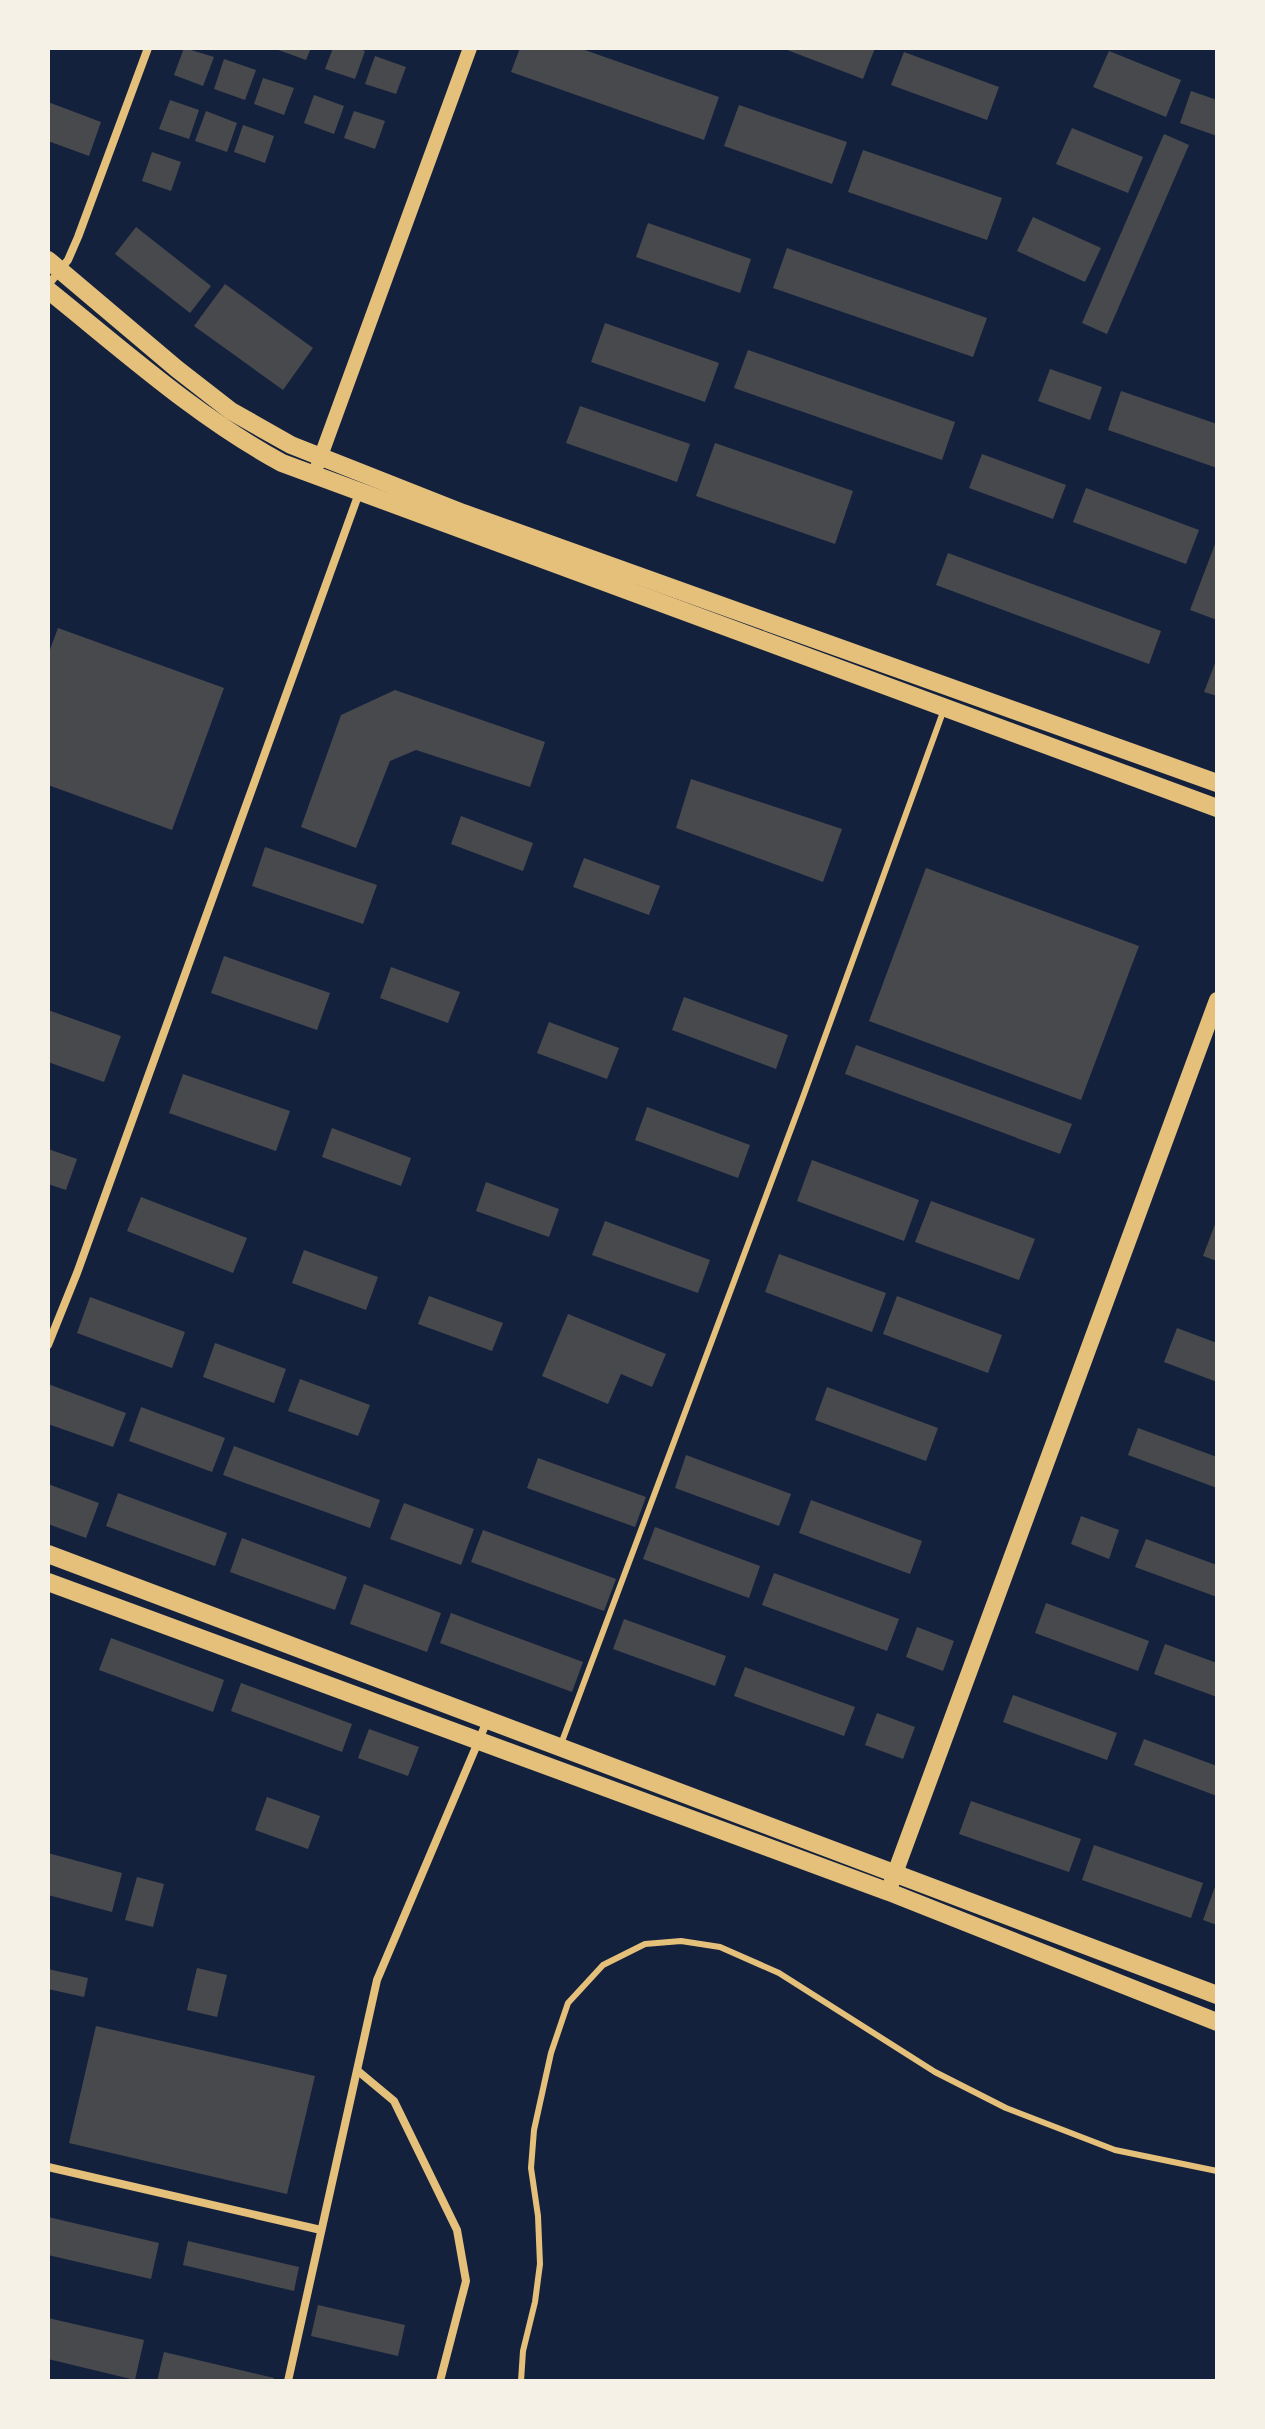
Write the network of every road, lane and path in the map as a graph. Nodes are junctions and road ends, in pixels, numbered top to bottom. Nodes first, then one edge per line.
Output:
1 (148, 48) edge
2 (470, 48) edge
3 (54, 265) edge
4 (48, 287) edge
5 (321, 457) junction
6 (313, 475) junction
7 (359, 493) junction
8 (944, 707) junction
9 (1217, 783) edge
10 (1217, 808) edge
11 (1217, 1000) edge
12 (48, 1345) edge
13 (48, 1554) edge
14 (48, 1582) edge
15 (487, 1721) junction
16 (479, 1741) junction
17 (560, 1747) junction
18 (895, 1873) junction
19 (889, 1892) junction
20 (1217, 1995) edge
21 (1217, 2022) edge
22 (358, 2071) junction
23 (48, 2167) edge
24 (1217, 2171) edge
25 (321, 2230) junction
26 (288, 2381) edge
27 (440, 2381) edge
28 (521, 2381) edge

1 - 3 street
2 - 5 street
3 - 4 street
3 - 5 main road
4 - 6 main road
5 - 6 street
5 - 9 main road
6 - 7 main road
7 - 8 main road
7 - 12 street
8 - 10 main road
8 - 17 lane
11 - 18 main road
13 - 15 main road
14 - 16 main road
15 - 16 street
15 - 17 main road
16 - 19 main road
16 - 22 street
17 - 18 main road
18 - 19 main road
18 - 20 main road
19 - 21 main road
22 - 25 street
22 - 27 street
23 - 25 street
24 - 28 lane
25 - 26 street

